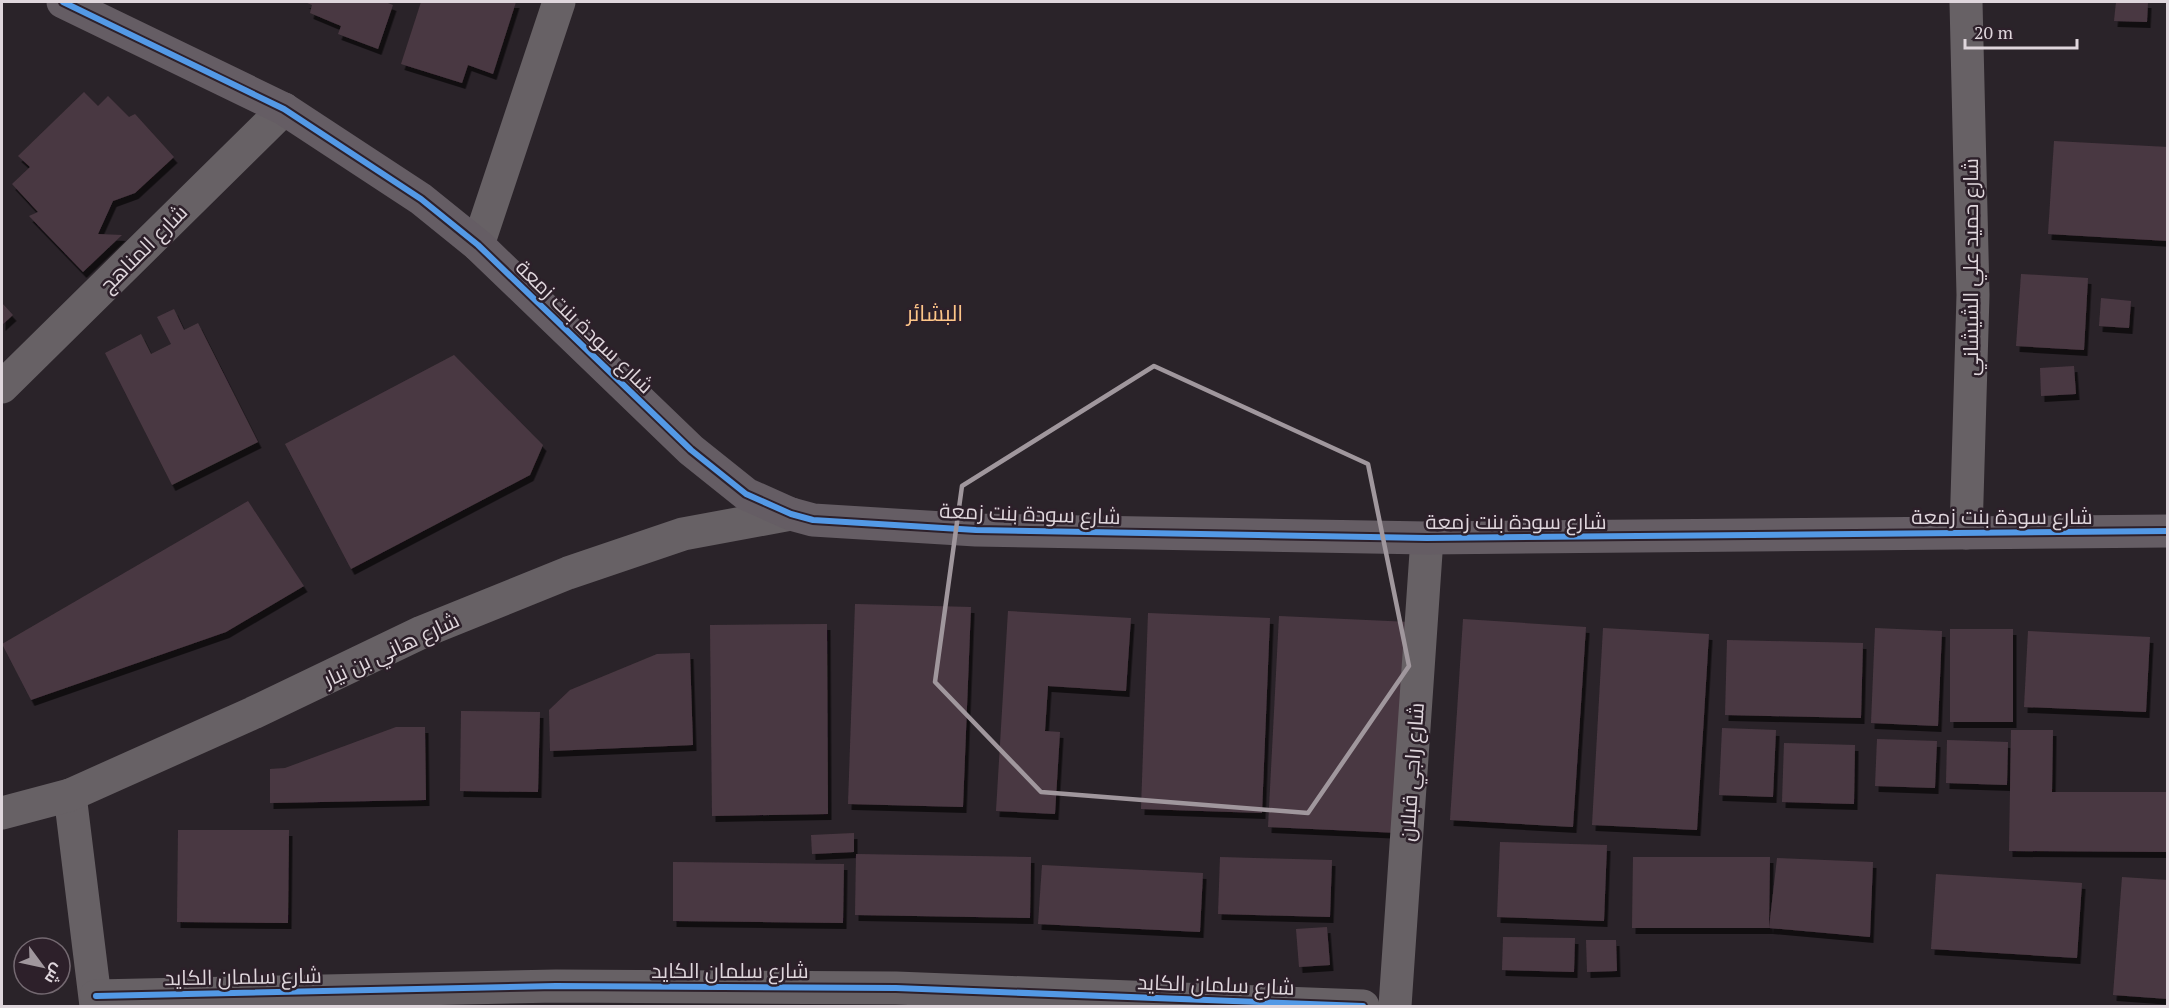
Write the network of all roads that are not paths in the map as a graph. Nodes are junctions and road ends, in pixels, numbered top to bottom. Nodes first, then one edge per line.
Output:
1 (63, 2) edge
2 (559, 2) edge
3 (1966, 2) edge
4 (284, 109) junction
5 (478, 245) junction
6 (2, 387) edge
7 (791, 514) junction
8 (2168, 531) edge
9 (1966, 533) junction
10 (1427, 538) junction
11 (70, 795) junction
12 (2, 813) edge
13 (96, 1001) edge
14 (1363, 1006) edge
15 (1395, 1006) edge

1 - 4 street, شارع سودة بنت زمعة
2 - 5 street
3 - 9 street, شارع حميد علي الشيشاني
4 - 5 street, شارع سودة بنت زمعة
4 - 6 street, شارع المناهج
5 - 7 street, شارع سودة بنت زمعة
7 - 10 street, شارع سودة بنت زمعة
7 - 11 street, شارع هاني بن نيار
8 - 9 street, شارع سودة بنت زمعة
9 - 10 street, شارع سودة بنت زمعة
10 - 15 street, شارع راجي قبلان
11 - 12 street, شارع هاني بن نيار
11 - 13 street
13 - 14 street, شارع سلمان الكايد

